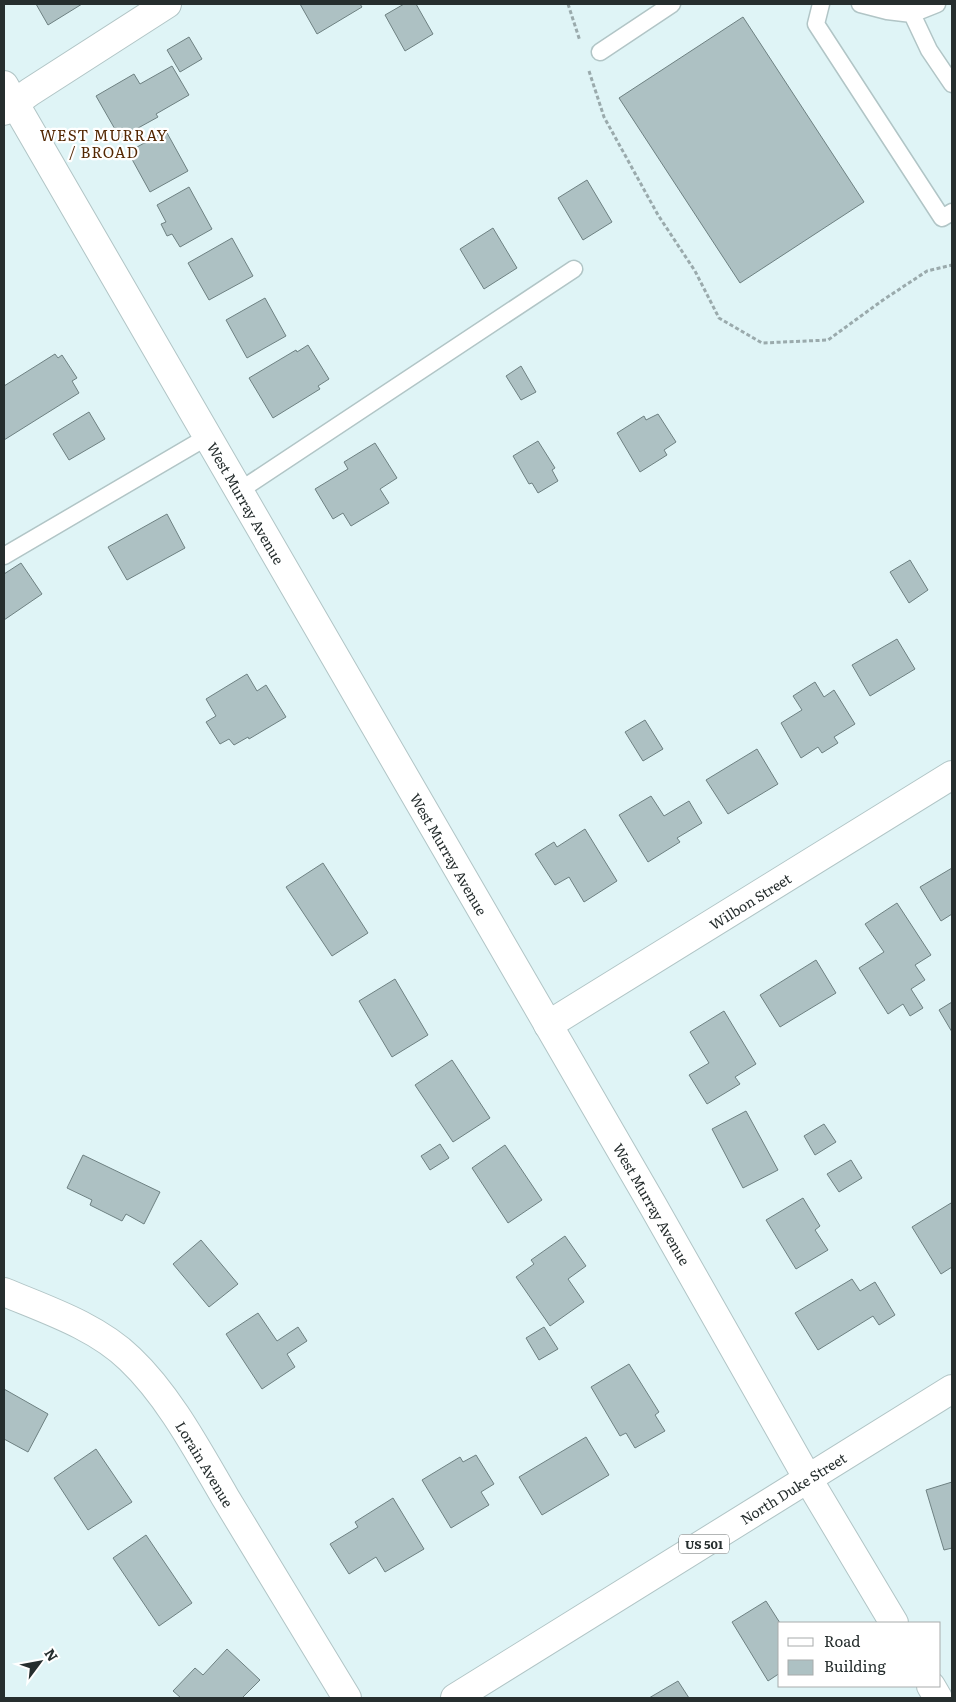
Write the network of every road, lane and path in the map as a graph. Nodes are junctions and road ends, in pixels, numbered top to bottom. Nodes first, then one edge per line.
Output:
1 (167, 4) edge
2 (568, 4) edge
3 (672, 4) edge
4 (821, 4) edge
5 (860, 4) edge
6 (937, 4) edge
7 (912, 9) edge
8 (582, 47) dead end
9 (600, 52) dead end
10 (587, 64) dead end
11 (952, 84) edge
12 (7, 100) edge
13 (952, 212) edge
14 (952, 265) edge
15 (574, 269) dead end
16 (207, 437) junction
17 (239, 491) junction
18 (4, 556) edge
19 (952, 775) edge
20 (548, 1025) junction
21 (4, 1292) edge
22 (952, 1389) edge
23 (808, 1479) junction
24 (893, 1622) edge
25 (932, 1687) edge
26 (347, 1698) edge
27 (455, 1698) edge
28 (938, 1698) edge

1 - 12 main road
2 - 8 path
3 - 9 lane
4 - 13 lane
5 - 7 lane
6 - 7 lane
7 - 11 lane
10 - 14 path
12 - 16 main road, West Murray Avenue
15 - 17 lane
16 - 17 main road, West Murray Avenue
16 - 18 lane
17 - 20 main road, West Murray Avenue
19 - 20 main road, Wilbon Street
20 - 23 main road, West Murray Avenue
21 - 26 main road, Lorain Avenue
22 - 23 main road, North Duke Street / US 501
23 - 24 main road, West Murray Avenue
23 - 27 main road, North Duke Street / US 501
25 - 28 main road

